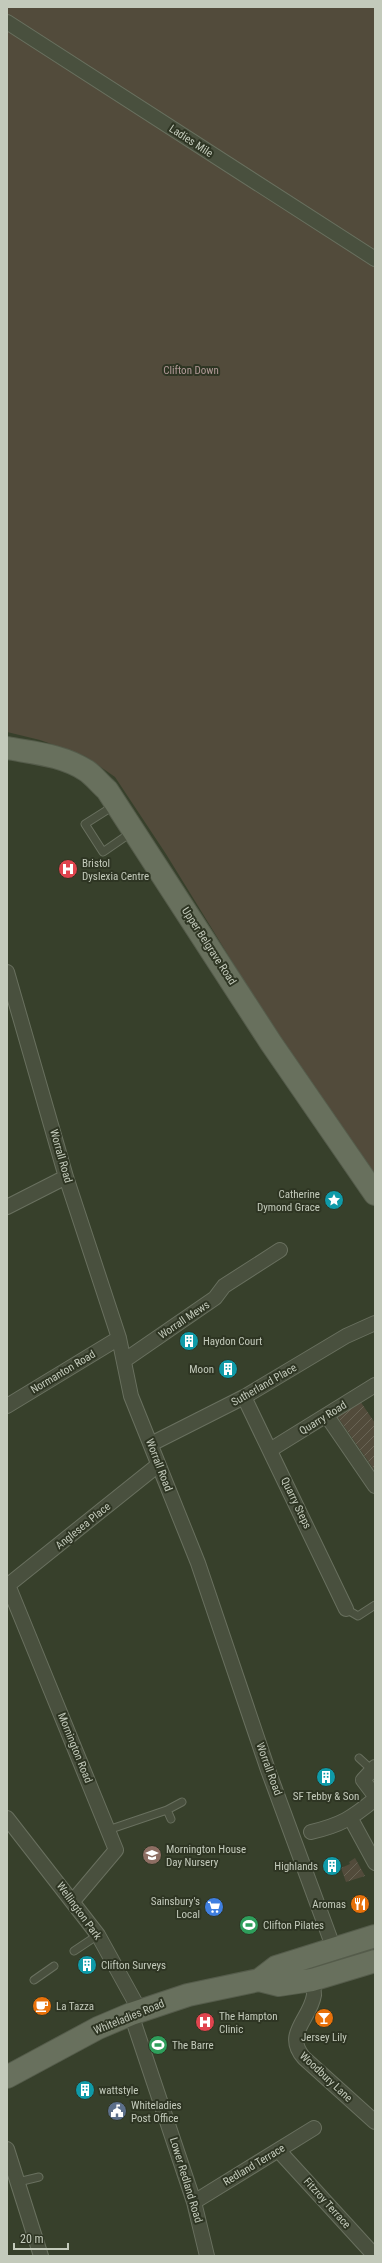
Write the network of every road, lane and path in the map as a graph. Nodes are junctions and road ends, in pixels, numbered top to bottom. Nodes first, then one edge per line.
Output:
1 (7, 22) edge
2 (375, 259) edge
3 (7, 748) edge
4 (117, 803) junction
5 (134, 831) junction
6 (8, 981) edge
7 (66, 1177) junction
8 (375, 1194) edge
9 (7, 1207) edge
10 (280, 1250) dead end
11 (375, 1323) edge
12 (119, 1338) junction
13 (125, 1360) junction
14 (375, 1385) edge
15 (244, 1397) junction
16 (7, 1406) edge
17 (327, 1416) junction
18 (151, 1444) junction
19 (270, 1450) junction
20 (158, 1465) junction
21 (375, 1486) edge
22 (7, 1586) edge
23 (375, 1605) edge
24 (346, 1609) joint
25 (359, 1758) dead end
26 (373, 1768) edge
27 (375, 1798) edge
28 (182, 1802) dead end
29 (167, 1810) junction
30 (7, 1818) edge
31 (171, 1819) dead end
32 (351, 1819) junction
33 (108, 1830) junction
34 (311, 1832) dead end
35 (375, 1863) edge
36 (73, 1901) junction
37 (98, 1935) junction
38 (375, 1936) edge
39 (334, 1950) junction
40 (74, 1951) dead end
41 (373, 1964) edge
42 (54, 1966) dead end
43 (34, 1980) dead end
44 (260, 1980) junction
45 (312, 1980) junction
46 (136, 2013) junction
47 (7, 2077) edge
48 (375, 2122) edge
49 (314, 2128) dead end
50 (7, 2149) edge
51 (279, 2151) junction
52 (39, 2177) dead end
53 (18, 2182) junction
54 (194, 2202) junction
55 (372, 2255) edge
56 (41, 2256) edge
57 (207, 2256) edge

1 - 2 street, Ladies Mile
3 - 4 main road, Upper Belgrave Road
4 - 5 main road, Upper Belgrave Road
4 - 5 lane
5 - 8 main road, Upper Belgrave Road
6 - 7 street, Worrall Road
7 - 9 street
7 - 12 street, Worrall Road
10 - 13 street, Worrall Mews
11 - 15 street, Sutherland Place
12 - 13 street, Worrall Road
12 - 16 street, Normanton Road
13 - 18 street, Worrall Road
14 - 17 street, Quarry Road
15 - 18 street, Sutherland Place
15 - 19 street, Quarry Steps
17 - 19 street, Quarry Road
17 - 21 street
18 - 20 street, Worrall Road
19 - 24 street, Quarry Steps
20 - 22 street, Anglesea Place
20 - 39 street, Worrall Road
22 - 33 street, Mornington Road
23 - 24 lane
25 - 26 lane
26 - 27 street
27 - 32 street
28 - 29 lane
29 - 31 lane
29 - 33 lane
30 - 36 street, Wellington Park
32 - 34 street
32 - 35 street
33 - 36 street, Mornington Road
36 - 37 street, Wellington Park
37 - 40 lane
37 - 46 street, Wellington Park
38 - 39 main road, Whiteladies Road
39 - 44 main road, Whiteladies Road
41 - 45 main road, Whiteladies Road
42 - 43 lane
44 - 45 main road, Whiteladies Road
44 - 46 main road, Whiteladies Road
45 - 48 street, Woodbury Lane
46 - 47 main road, Whiteladies Road
46 - 54 street, Lower Redland Road
49 - 51 street, Redland Terrace
50 - 53 street
51 - 54 street, Redland Terrace
51 - 55 street, Fitzroy Terrace
52 - 53 lane
53 - 56 street
54 - 57 street, Lower Redland Road

